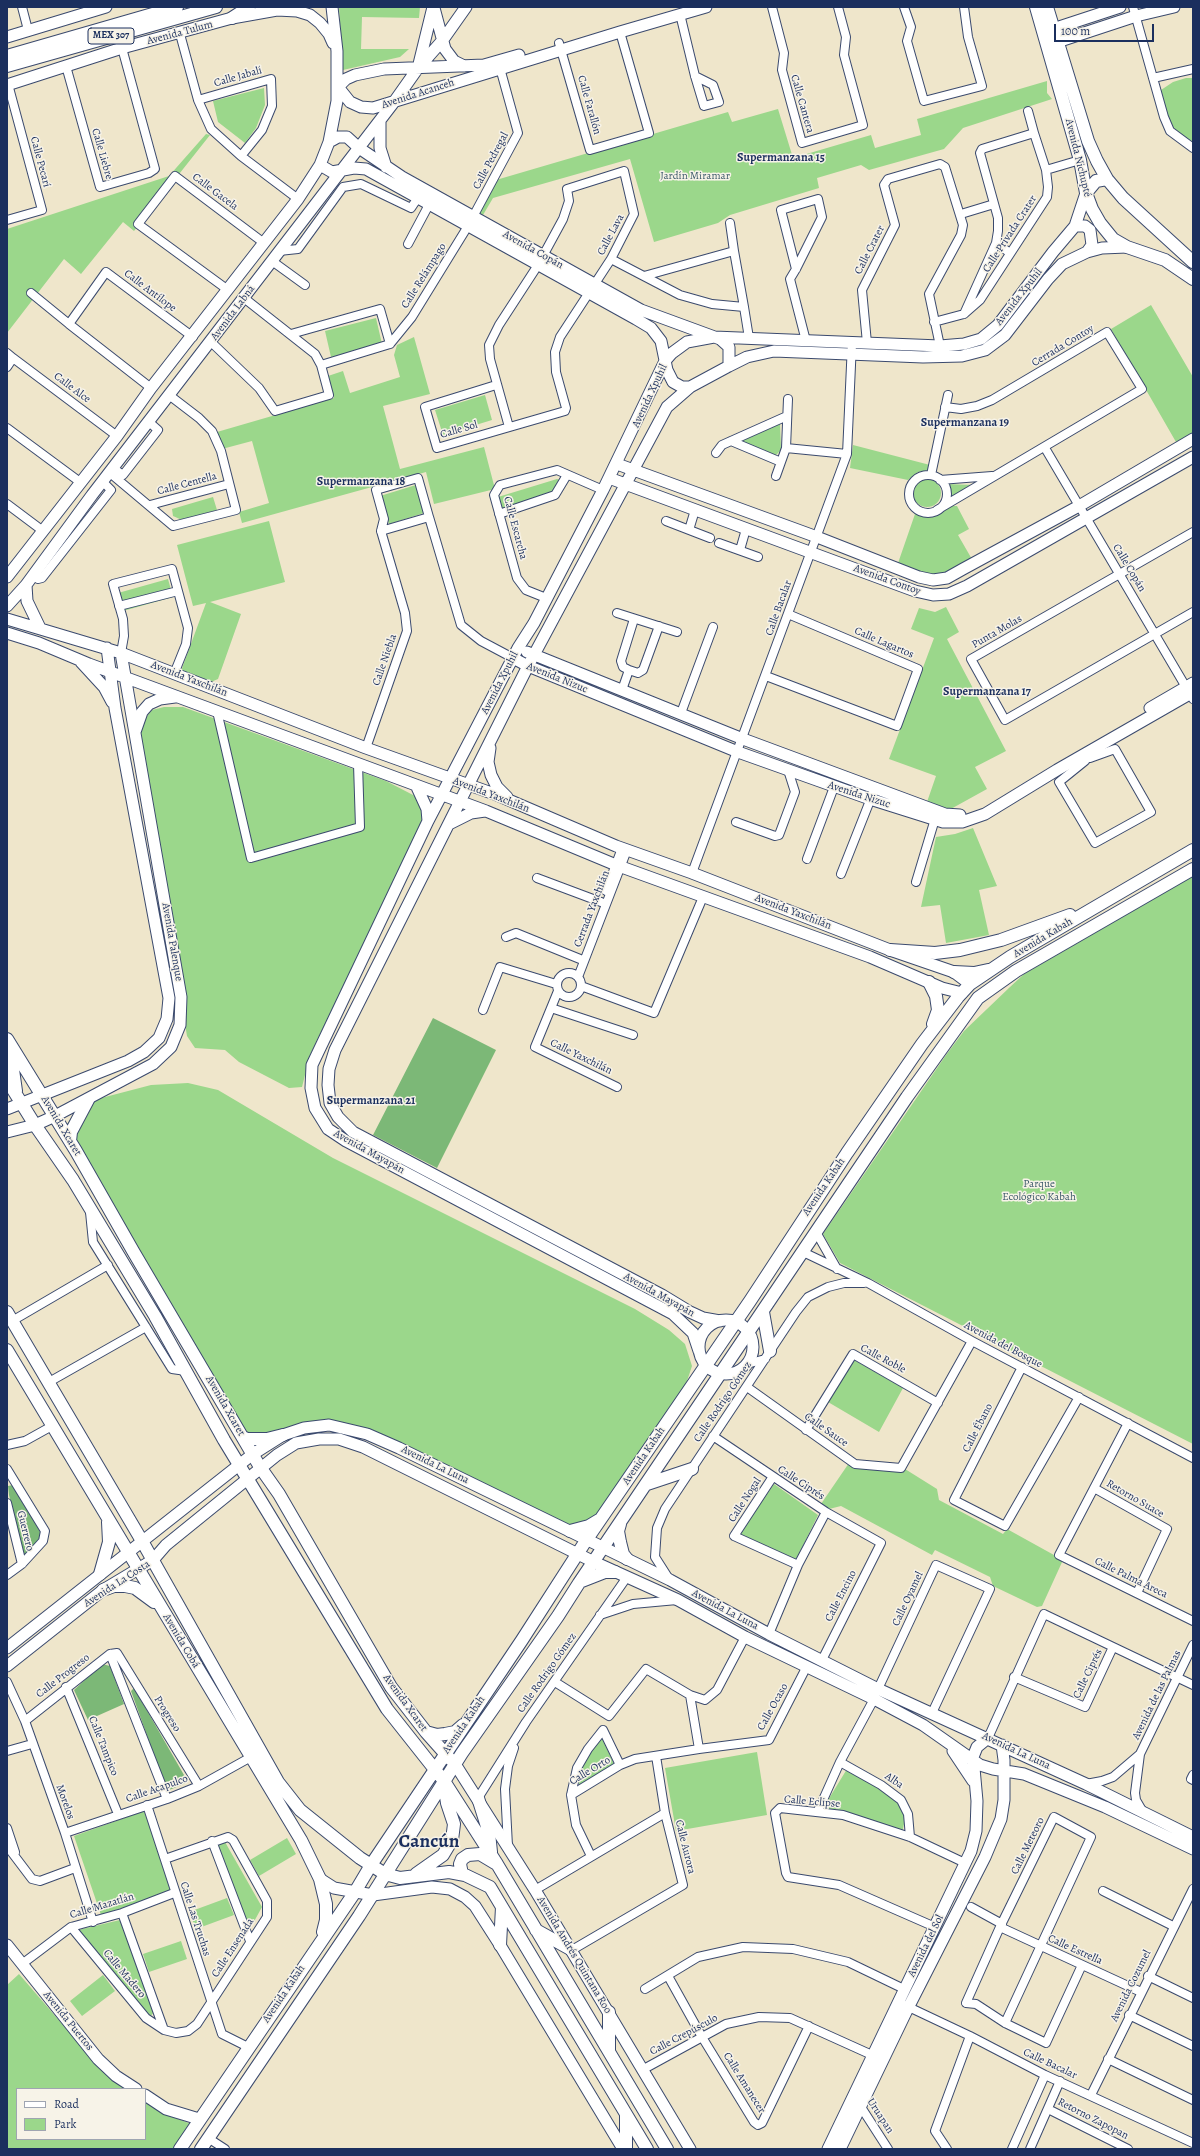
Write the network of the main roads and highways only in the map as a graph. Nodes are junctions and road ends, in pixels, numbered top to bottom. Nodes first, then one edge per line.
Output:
1 (177, 7) edge
2 (216, 7) edge
3 (249, 7) edge
4 (1036, 7) edge
5 (1047, 7) edge
6 (232, 18) road end
7 (7, 56) edge
8 (7, 66) edge
9 (1094, 156) junction
10 (1080, 160) junction
11 (1108, 179) junction
12 (1086, 193) junction
13 (1164, 236) junction
14 (1154, 256) junction
15 (1193, 262) edge
16 (1193, 279) edge
17 (1193, 850) edge
18 (1193, 869) edge
19 (1104, 901) junction
20 (890, 950) road end
21 (995, 969) junction
22 (954, 972) road end
23 (929, 982) road end
24 (995, 986) junction
25 (968, 990) junction
26 (962, 1019) junction
27 (930, 1033) junction
28 (8, 1040) edge
29 (7, 1080) edge
30 (19, 1100) junction
31 (88, 1100) road end
32 (70, 1141) junction
33 (97, 1220) junction
34 (133, 1251) junction
35 (763, 1312) junction
36 (10, 1316) edge
37 (7, 1350) edge
38 (767, 1355) road end
39 (283, 1435) road end
40 (243, 1437) junction
41 (59, 1438) junction
42 (87, 1447) junction
43 (692, 1469) road end
44 (647, 1484) junction
45 (602, 1518) junction
46 (107, 1519) junction
47 (620, 1524) junction
48 (570, 1531) road end
49 (627, 1559) road end
50 (615, 1572) road end
51 (96, 1578) road end
52 (579, 1583) junction
53 (101, 1591) road end
54 (160, 1606) junction
55 (182, 1643) junction
56 (352, 1648) junction
57 (214, 1667) junction
58 (390, 1687) junction
59 (468, 1720) junction
60 (426, 1732) junction
61 (445, 1753) junction
62 (455, 1764) junction
63 (435, 1768) junction
64 (444, 1781) junction
65 (278, 1782) junction
66 (478, 1798) road end
67 (281, 1806) junction
68 (494, 1859) junction
69 (371, 1865) junction
70 (385, 1874) junction
71 (462, 1874) junction
72 (414, 1876) junction
73 (502, 1907) junction
74 (535, 1930) junction
75 (321, 1940) junction
76 (500, 1945) road end
77 (572, 1950) road end
78 (609, 2012) road end
79 (609, 2052) junction
80 (626, 2114) junction
81 (180, 2149) edge
82 (201, 2149) edge
83 (626, 2149) edge
84 (647, 2149) edge
85 (667, 2149) edge

1 - 7 main road, MEX 307
2 - 8 main road, Avenida Tulum / MEX 307
3 - 6 main road
4 - 10 main road, Avenida Nichupté
5 - 9 main road, Avenida Nichupté
9 - 10 main road
9 - 11 main road, Avenida Nichupté
10 - 12 main road, Avenida Nichupté
11 - 12 main road
11 - 13 main road, Avenida Nichupté
12 - 14 main road, Avenida Nichupté
13 - 14 main road
13 - 15 main road, Avenida Nichupté
14 - 16 main road, Avenida Nichupté
17 - 19 main road, Avenida Kabah
18 - 24 main road, Avenida Kabah
19 - 20 main road
19 - 21 main road, Avenida Kabah
21 - 22 main road
21 - 25 main road, Avenida Kabah
23 - 27 main road
24 - 25 main road
24 - 26 main road, Avenida Kabah
25 - 26 main road
25 - 27 main road, Avenida Kabah
26 - 35 main road, Avenida Kabah
27 - 45 main road, Avenida Kabah
28 - 30 main road
28 - 32 main road, Avenida Xcaret
29 - 30 main road, Avenida Xcaret
30 - 33 main road, Avenida Xcaret
31 - 32 main road
32 - 34 main road, Avenida Xcaret
33 - 34 main road
33 - 56 main road, Avenida Xcaret
34 - 40 main road, Avenida Xcaret
35 - 38 main road
35 - 44 main road, Avenida Kabah
36 - 42 main road, Avenida Cobá
37 - 41 main road, Avenida Cobá
39 - 40 main road
40 - 58 main road, Avenida Xcaret
41 - 42 main road
41 - 46 main road, Avenida Cobá
42 - 57 main road, Avenida Cobá
43 - 44 main road
44 - 47 main road, Avenida Kabah
45 - 48 main road
45 - 59 main road, Avenida Kabah
46 - 51 main road
46 - 54 main road, Avenida Cobá
47 - 49 main road
47 - 52 main road, Avenida Kabah
50 - 52 main road
52 - 62 main road, Avenida Kabah
53 - 54 main road
54 - 55 main road, Avenida Cobá
55 - 57 main road
55 - 67 main road, Avenida Cobá
56 - 58 main road
56 - 63 main road, Avenida Xcaret
57 - 65 main road, Avenida Cobá
58 - 60 main road, Avenida Xcaret
59 - 60 main road
59 - 61 main road, Avenida Kabah
60 - 61 main road, Avenida Xcaret
61 - 62 main road, Avenida Xcaret
61 - 63 main road, Avenida Kabah
62 - 64 main road, Avenida Kabah
63 - 64 main road, Avenida Andrés Quintana Roo
63 - 69 main road, Avenida Kabah
64 - 68 main road, Avenida Andrés Quintana Roo
64 - 70 main road, Avenida Kabah
64 - 72 main road
65 - 67 main road
65 - 69 main road, Avenida Cobá
66 - 68 main road
67 - 75 main road, Avenida Cobá
68 - 71 main road
68 - 74 main road, Avenida Andrés Quintana Roo
69 - 70 main road
69 - 75 main road, Avenida Kabah
70 - 72 main road
70 - 82 main road, Avenida Kabah
71 - 72 main road
71 - 73 main road
73 - 76 main road
73 - 80 main road
74 - 77 main road
74 - 79 main road, Avenida Andrés Quintana Roo
75 - 81 main road, Avenida Kabah
78 - 79 main road
79 - 85 main road, Avenida Andrés Quintana Roo
80 - 83 main road
80 - 84 main road

